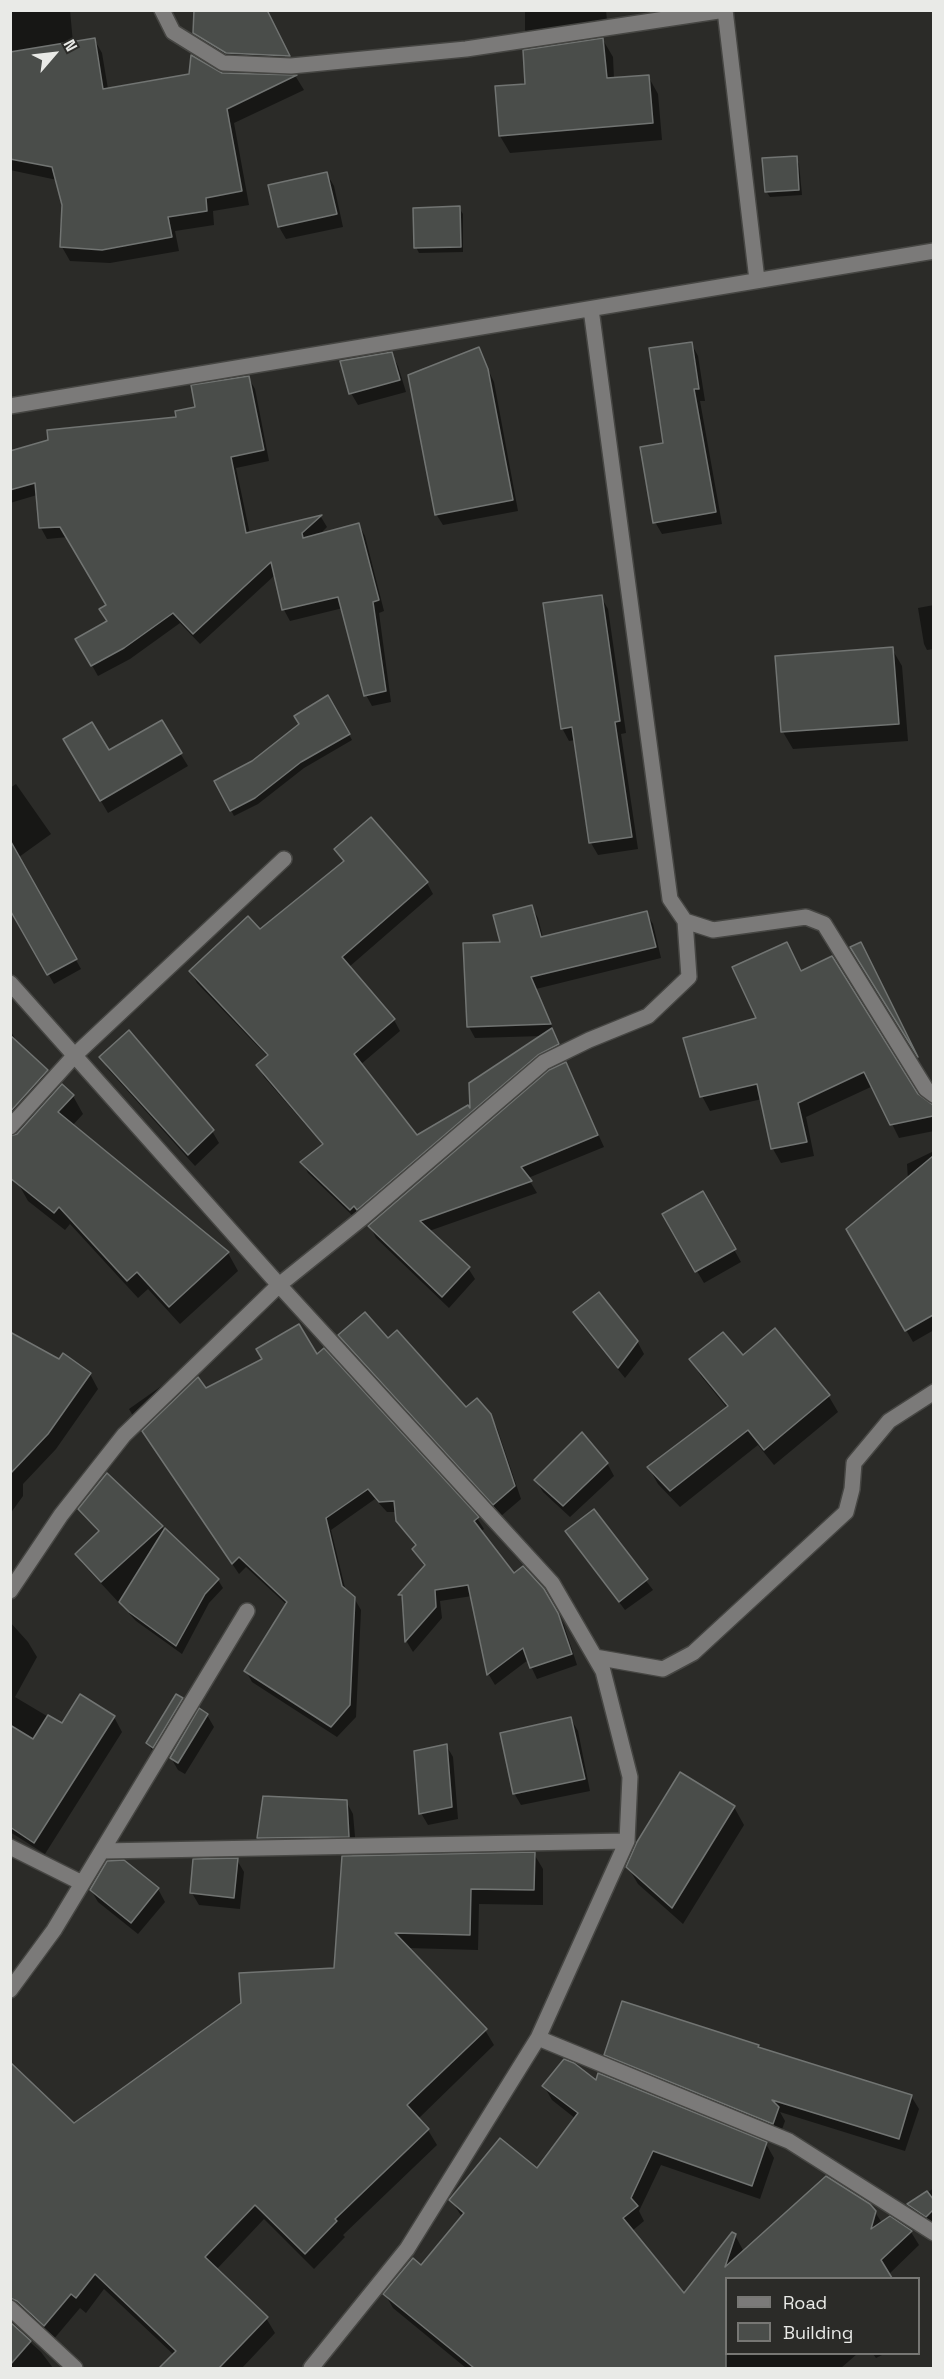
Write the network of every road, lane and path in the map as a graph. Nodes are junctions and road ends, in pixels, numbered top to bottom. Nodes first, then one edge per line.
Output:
1 (162, 10) edge
2 (725, 10) edge
3 (933, 251) edge
4 (757, 280) junction
5 (591, 309) junction
6 (10, 406) edge
7 (284, 859) dead end
8 (685, 921) junction
9 (10, 983) edge
10 (75, 1055) junction
11 (933, 1095) edge
12 (10, 1127) edge
13 (279, 1285) junction
14 (933, 1392) edge
15 (10, 1591) edge
16 (247, 1611) dead end
17 (595, 1657) junction
18 (627, 1841) junction
19 (10, 1847) edge
20 (102, 1851) junction
21 (82, 1883) junction
22 (10, 1990) edge
23 (538, 2038) junction
24 (933, 2233) edge
25 (10, 2308) edge
26 (75, 2368) edge
27 (311, 2368) edge

1 - 2 street
2 - 4 street
3 - 4 street
4 - 5 street
5 - 6 street
5 - 8 street
7 - 10 street
8 - 11 street
8 - 13 street
9 - 10 street
10 - 12 street
10 - 13 street
13 - 15 street
13 - 17 street
14 - 17 street
16 - 20 street
17 - 18 street
18 - 20 street
18 - 23 street
19 - 21 street
20 - 21 street
21 - 22 street
23 - 24 street
23 - 27 street
25 - 26 street

